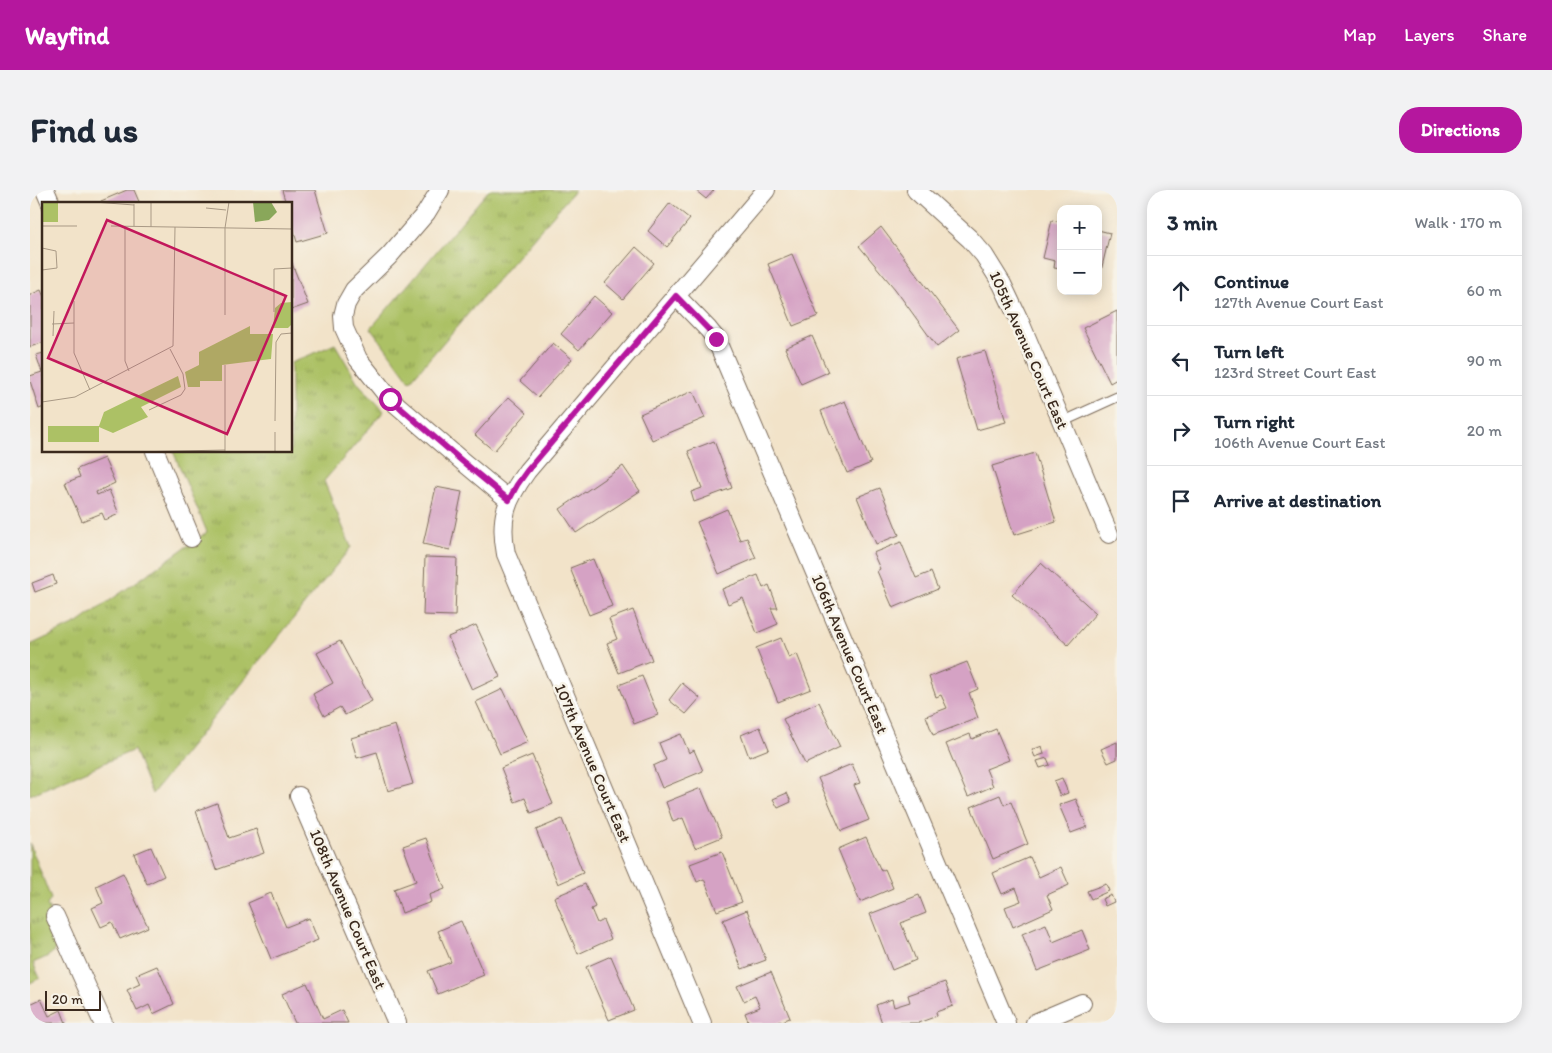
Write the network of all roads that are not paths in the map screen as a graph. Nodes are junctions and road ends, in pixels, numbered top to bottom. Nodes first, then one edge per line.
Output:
1 (46, 190) edge
2 (440, 190) edge
3 (766, 190) edge
4 (916, 190) edge
5 (50, 202) edge
6 (676, 296) junction
7 (1117, 397) edge
8 (1062, 422) junction
9 (155, 452) edge
10 (509, 500) junction
11 (1109, 534) dead end
12 (191, 538) dead end
13 (299, 796) dead end
14 (55, 916) dead end
15 (1082, 1004) dead end
16 (103, 1023) edge
17 (397, 1023) edge
18 (702, 1023) edge
19 (1006, 1023) edge
20 (1035, 1023) edge

1 - 5 street
2 - 10 street
3 - 6 street, 107th Avenue Court East
4 - 8 street, 105th Avenue Court East
6 - 10 street, 107th Avenue Court East
6 - 19 street, 106th Avenue Court East
7 - 8 lane
8 - 11 street, 105th Avenue Court East
9 - 12 street
10 - 18 street, 107th Avenue Court East
13 - 17 street, 108th Avenue Court East
14 - 16 street
15 - 20 street

